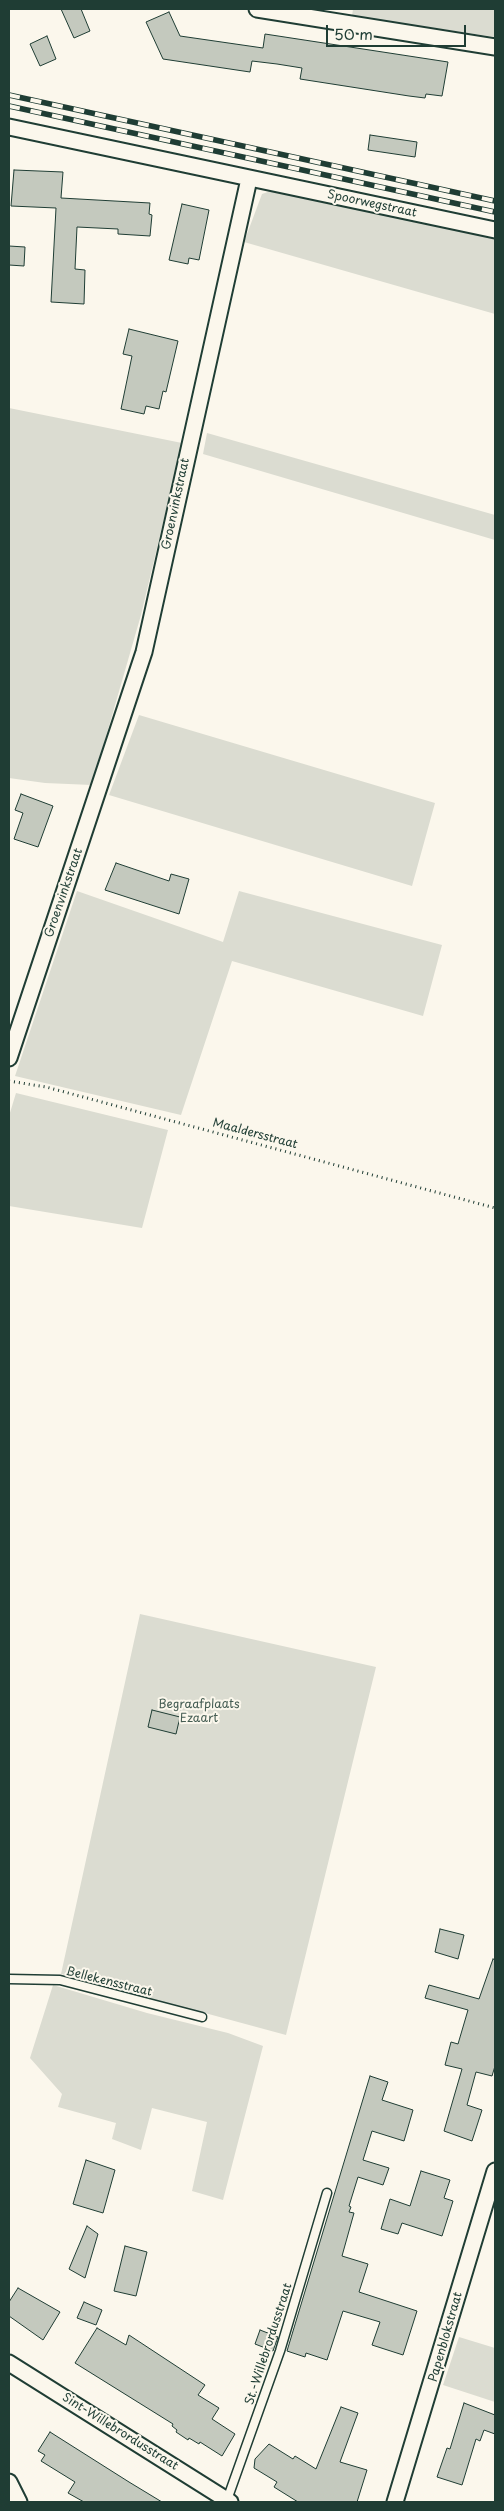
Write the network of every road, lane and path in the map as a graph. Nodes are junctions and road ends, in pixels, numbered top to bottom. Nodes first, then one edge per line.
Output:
1 (257, 9) edge
2 (495, 47) edge
3 (9, 127) edge
4 (249, 179) junction
5 (495, 230) edge
6 (9, 1058) edge
7 (9, 1081) edge
8 (495, 1208) edge
9 (9, 1979) edge
10 (202, 2017) dead end
11 (495, 2171) edge
12 (327, 2193) dead end
13 (9, 2363) edge
14 (9, 2482) edge
15 (229, 2501) edge
16 (19, 2502) edge
17 (395, 2502) edge

1 - 2 street
3 - 4 street
4 - 5 street, Spoorwegstraat
4 - 6 street, Groenvinkstraat
7 - 8 path, Maaldersstraat
9 - 10 lane, Bellekensstraat
11 - 17 street, Papenblokstraat
12 - 15 lane, St.-Willebrordusstraat
13 - 15 street, Sint-Willebrordusstraat
14 - 16 street

